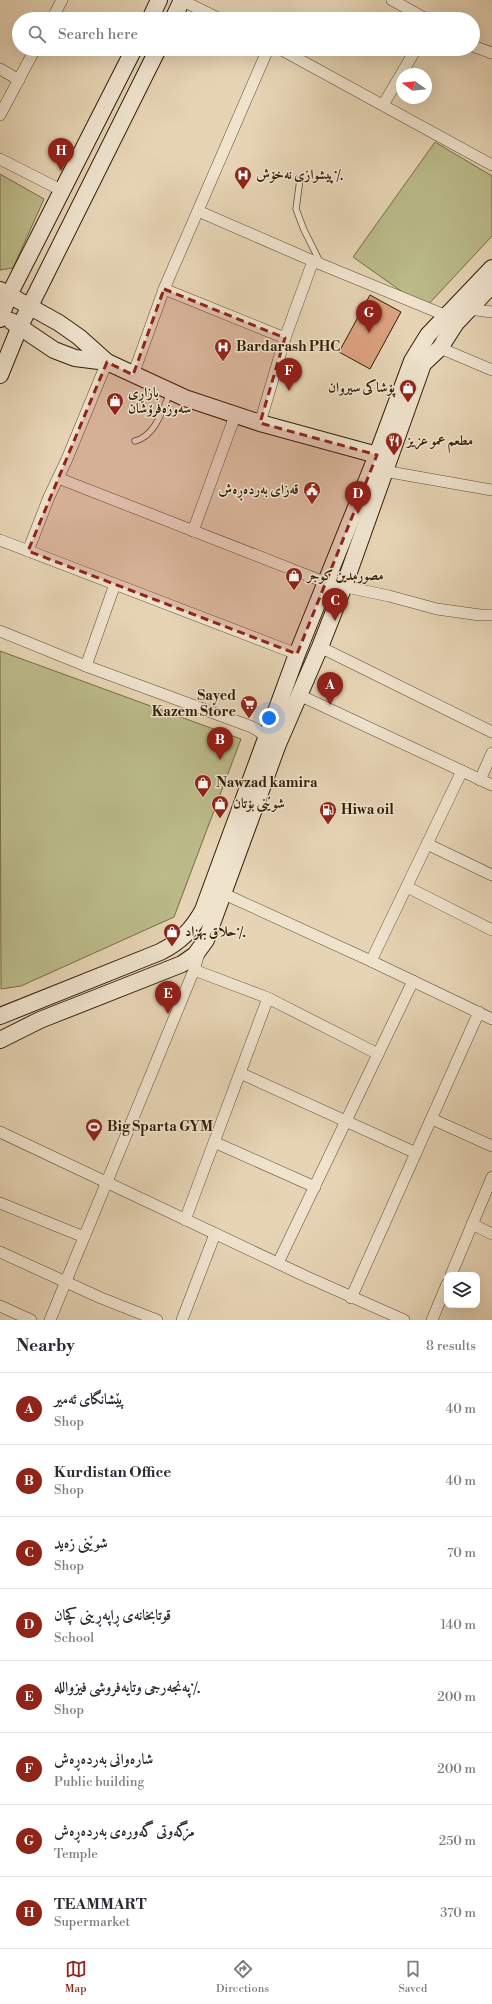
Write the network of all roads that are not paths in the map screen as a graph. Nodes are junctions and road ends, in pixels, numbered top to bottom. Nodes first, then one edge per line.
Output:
1 (62, 0) edge
2 (159, 0) edge
3 (182, 0) edge
4 (392, 0) edge
5 (56, 12) edge
6 (153, 12) edge
7 (176, 12) edge
8 (206, 12) edge
9 (413, 12) edge
10 (480, 49) edge
11 (492, 53) edge
12 (31, 56) edge
13 (130, 56) edge
14 (155, 56) edge
15 (265, 56) edge
16 (293, 56) edge
17 (412, 56) edge
18 (0, 70) edge
19 (19, 80) junction
20 (383, 105) junction
21 (0, 115) edge
22 (0, 159) edge
23 (492, 165) edge
24 (300, 179) dead end
25 (63, 191) junction
26 (198, 211) junction
27 (317, 263) junction
28 (492, 268) edge
29 (492, 285) edge
30 (164, 289) junction
31 (5, 293) edge
32 (30, 307) junction
33 (469, 309) junction
34 (492, 312) edge
35 (447, 316) junction
36 (0, 317) edge
37 (20, 326) junction
38 (285, 338) junction
39 (440, 348) junction
40 (107, 362) junction
41 (492, 370) edge
42 (0, 375) edge
43 (133, 375) junction
44 (172, 391) junction
45 (235, 416) junction
46 (260, 423) junction
47 (135, 441) dead end
48 (377, 454) junction
49 (384, 471) junction
50 (58, 478) junction
51 (492, 490) edge
52 (193, 531) junction
53 (0, 540) edge
54 (28, 550) junction
55 (326, 583) junction
56 (115, 584) junction
57 (344, 586) junction
58 (491, 615) edge
59 (0, 631) edge
60 (320, 647) junction
61 (297, 654) junction
62 (86, 666) junction
63 (298, 695) junction
64 (492, 732) edge
65 (266, 736) junction
66 (492, 753) edge
67 (462, 771) junction
68 (480, 780) junction
69 (492, 786) edge
70 (427, 844) junction
71 (492, 876) edge
72 (407, 887) junction
73 (222, 893) junction
74 (492, 930) edge
75 (200, 949) junction
76 (371, 961) junction
77 (194, 970) junction
78 (413, 981) junction
79 (268, 998) junction
80 (479, 1012) junction
81 (0, 1016) edge
82 (492, 1019) edge
83 (0, 1040) edge
84 (378, 1054) junction
85 (240, 1073) junction
86 (432, 1119) junction
87 (346, 1122) junction
88 (0, 1132) edge
89 (214, 1142) junction
90 (492, 1146) edge
91 (416, 1153) junction
92 (492, 1176) edge
93 (106, 1182) junction
94 (315, 1187) junction
95 (0, 1203) edge
96 (185, 1220) junction
97 (472, 1224) junction
98 (215, 1234) junction
99 (492, 1234) edge
100 (84, 1237) junction
101 (0, 1252) edge
102 (278, 1263) junction
103 (452, 1272) edge
104 (65, 1282) junction
105 (444, 1291) edge
106 (351, 1298) junction
107 (0, 1306) edge
108 (383, 1316) edge
109 (31, 1320) edge
110 (50, 1320) edge
111 (157, 1320) edge
112 (182, 1320) edge
113 (404, 1320) edge
114 (432, 1320) edge

1 - 5 street
2 - 6 main road
3 - 7 main road
3 - 8 street
4 - 9 street
10 - 11 street
12 - 19 street
13 - 25 main road
14 - 32 main road
15 - 26 street
16 - 20 street
17 - 20 street
18 - 19 street
19 - 21 street
20 - 23 street
22 - 25 street
24 - 27 lane
25 - 31 main road
26 - 27 street
26 - 30 street
27 - 35 street
27 - 38 street
28 - 35 main road
29 - 33 main road
30 - 38 street
30 - 43 street
31 - 32 main road
31 - 36 main road
32 - 37 main road
32 - 40 main road
33 - 34 street
33 - 39 main road
35 - 48 main road
36 - 37 main road
37 - 40 main road
37 - 42 main road
38 - 46 street
39 - 41 street
39 - 49 main road
40 - 43 main road
40 - 50 street
43 - 44 main road
44 - 45 main road
44 - 47 lane
45 - 46 main road
45 - 52 street
46 - 48 main road
48 - 55 main road
49 - 51 street
49 - 57 main road
50 - 52 street
50 - 54 street
52 - 55 street
53 - 54 street
54 - 56 street
55 - 57 street
55 - 61 main road
56 - 61 street
56 - 62 street
57 - 58 street
57 - 60 main road
59 - 62 street
60 - 63 main road
60 - 64 street
61 - 65 main road
62 - 65 street
63 - 67 street
63 - 73 main road
65 - 81 main road
66 - 68 street
67 - 68 street
67 - 70 street
68 - 69 street
70 - 71 street
70 - 72 street
72 - 74 street
72 - 76 street
73 - 75 main road
73 - 76 street
75 - 77 street
75 - 83 main road
76 - 78 street
77 - 79 street
77 - 93 street
78 - 80 street
78 - 84 street
79 - 84 street
79 - 85 street
80 - 82 street
80 - 86 street
84 - 87 street
85 - 87 street
85 - 89 street
86 - 90 street
86 - 91 street
87 - 91 street
87 - 94 street
88 - 93 street
89 - 94 street
89 - 96 street
91 - 106 street
92 - 97 street
93 - 96 street
93 - 100 street
94 - 102 street
95 - 100 street
96 - 98 street
97 - 99 street
97 - 103 street
98 - 102 street
98 - 112 street
100 - 104 street
101 - 104 street
102 - 106 street
104 - 110 street
104 - 111 street
105 - 114 street
106 - 108 street
107 - 109 street
108 - 113 street

